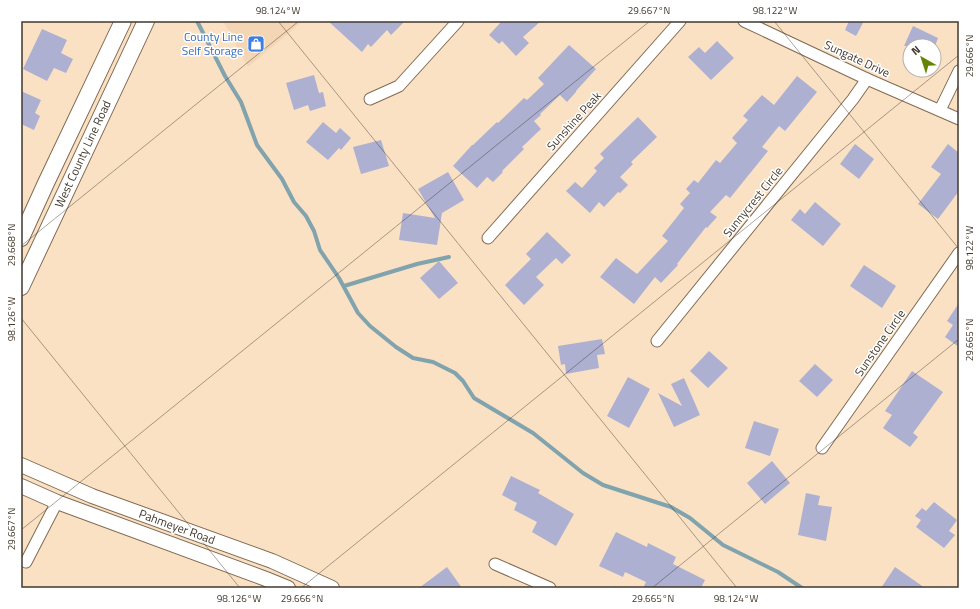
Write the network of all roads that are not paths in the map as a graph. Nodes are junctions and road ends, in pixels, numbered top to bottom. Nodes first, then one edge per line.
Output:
1 (123, 21) edge
2 (146, 21) edge
3 (458, 21) edge
4 (680, 21) edge
5 (744, 21) edge
6 (959, 71) edge
7 (867, 79) junction
8 (370, 99) dead end
9 (940, 110) junction
10 (959, 119) edge
11 (21, 238) edge
12 (488, 238) dead end
13 (959, 253) edge
14 (21, 287) edge
15 (657, 341) dead end
16 (822, 448) dead end
17 (21, 465) edge
18 (21, 486) edge
19 (57, 502) junction
20 (26, 562) dead end
21 (495, 564) dead end
22 (288, 588) edge
23 (332, 588) edge
24 (550, 588) edge

1 - 11 main road, West County Line Road
2 - 14 main road, West County Line Road
3 - 8 street
4 - 12 street, Sunshine Peak
5 - 7 street, Sungate Drive
6 - 9 street
7 - 9 street, Sungate Drive
7 - 15 street, Sunnycrest Circle
9 - 10 street, Sungate Drive
13 - 16 street, Sunstone Circle
17 - 23 street, Pahmeyer Road
18 - 19 street, Pahmeyer Road
19 - 20 street
19 - 22 street, Pahmeyer Road
21 - 24 street

